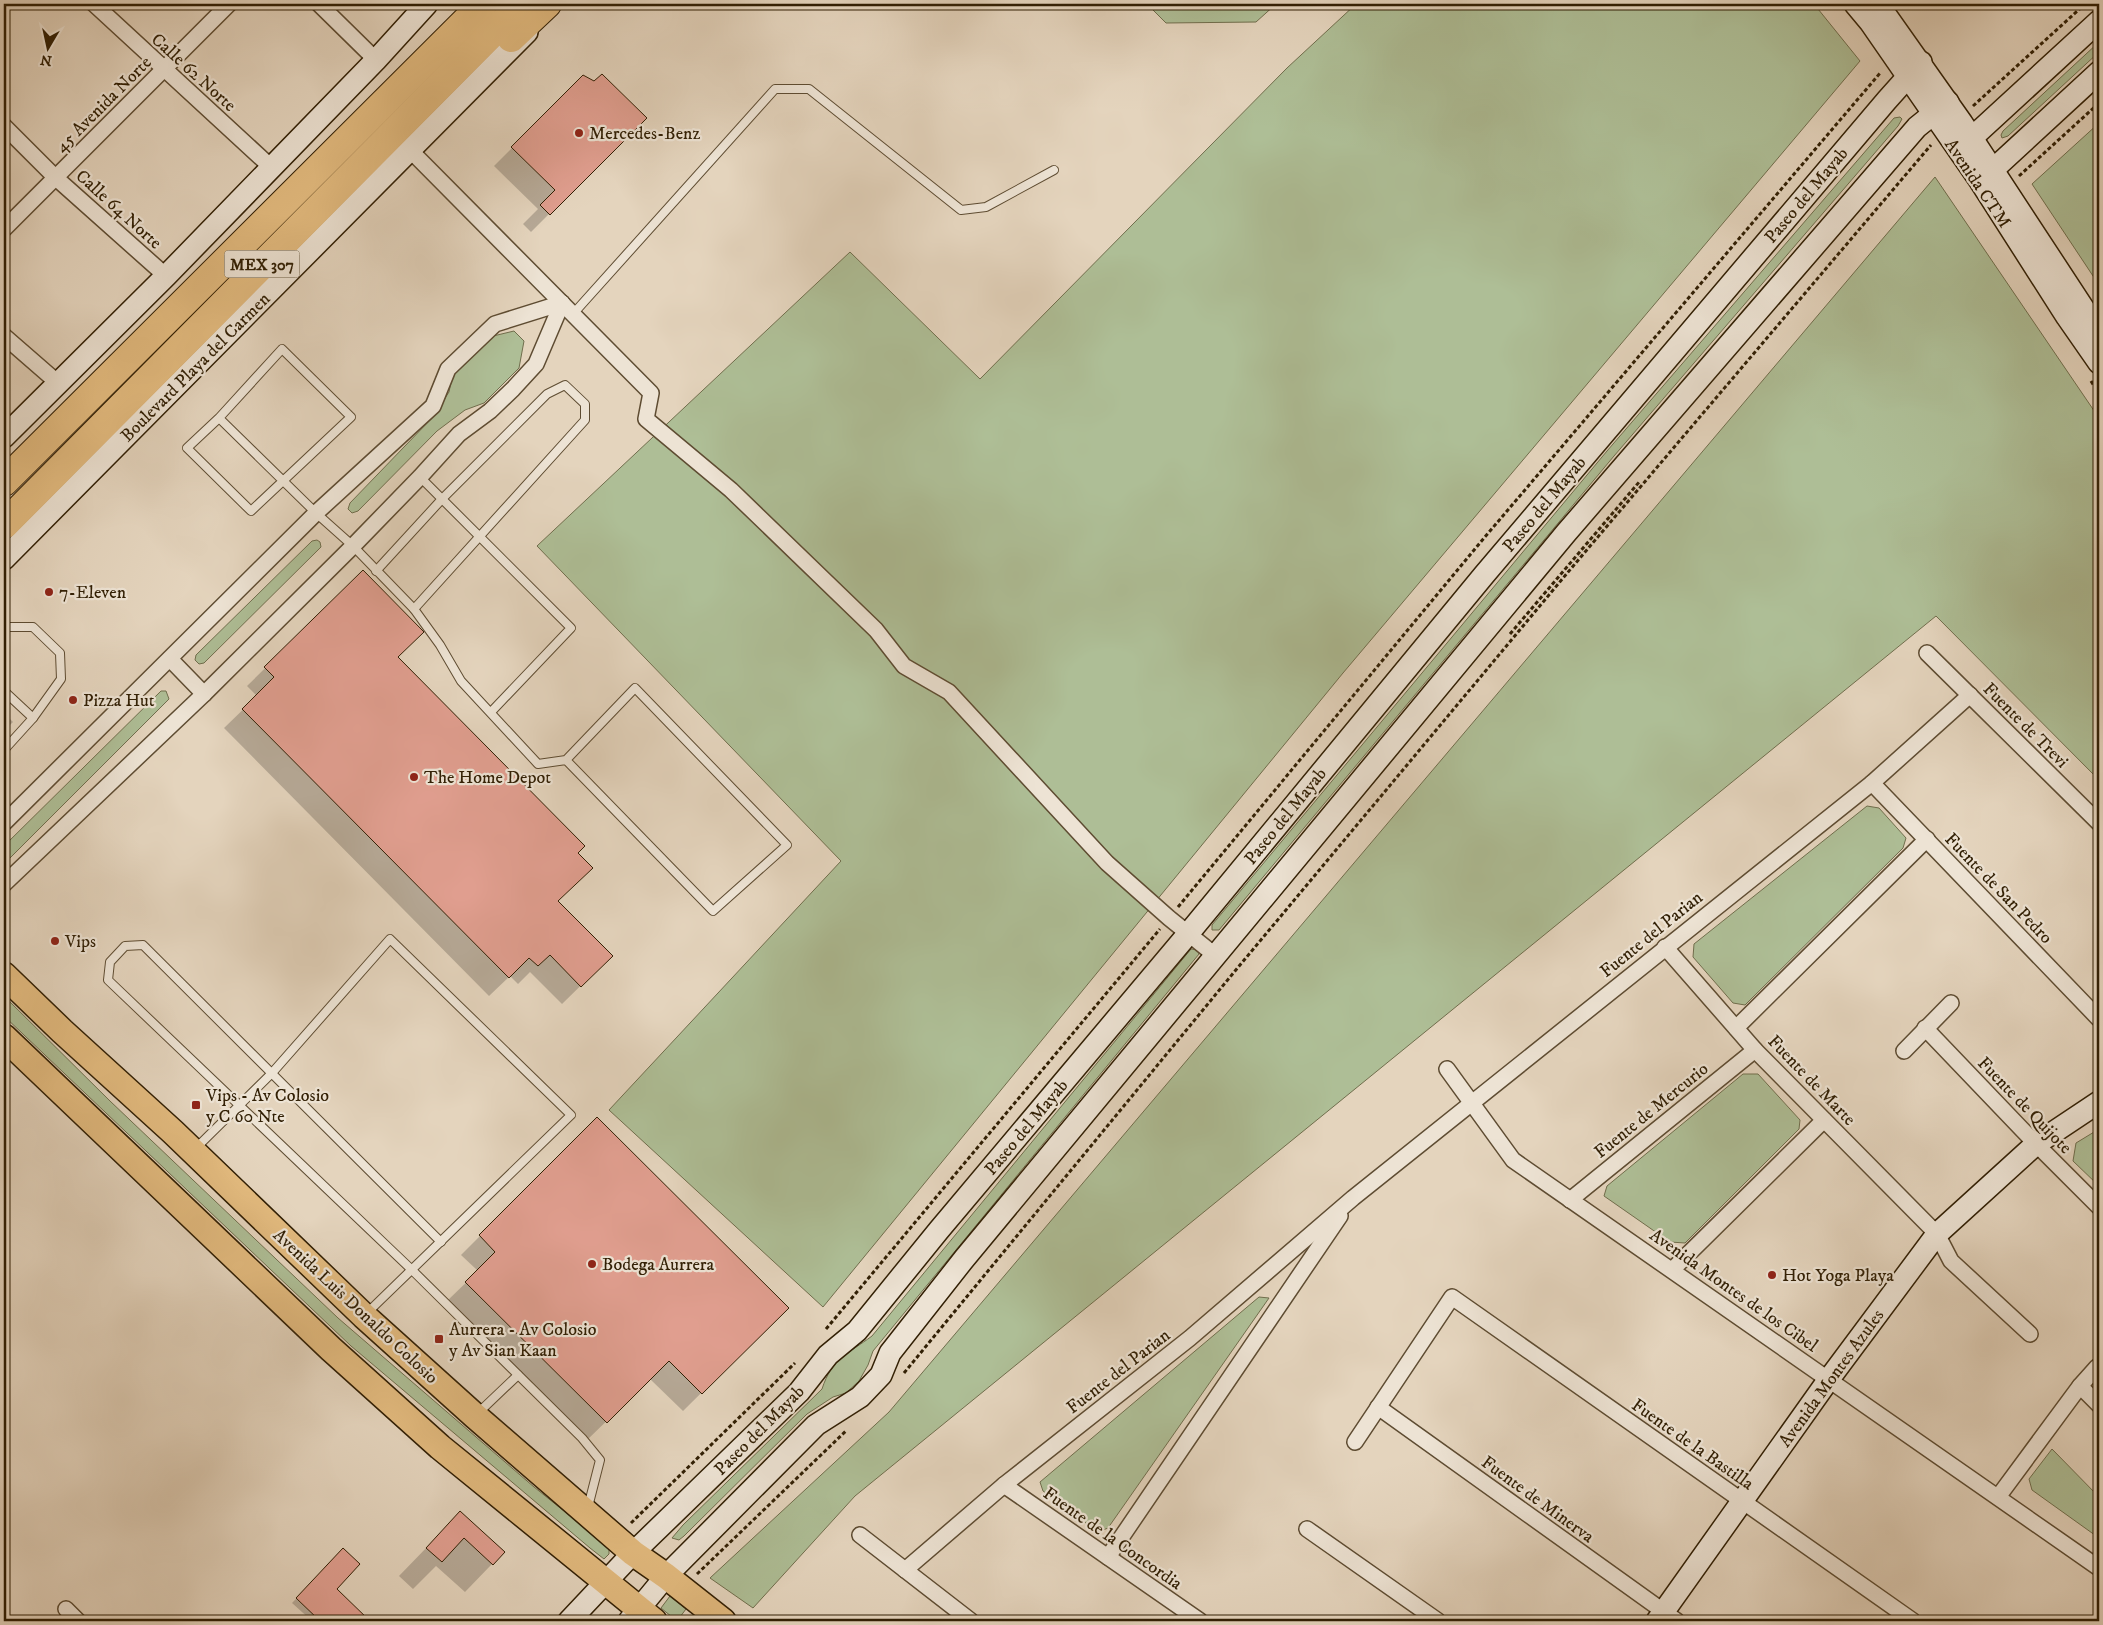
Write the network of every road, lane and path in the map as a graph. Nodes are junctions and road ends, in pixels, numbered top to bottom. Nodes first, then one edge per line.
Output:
1 (94, 4) edge
2 (229, 4) edge
3 (319, 4) edge
4 (426, 4) edge
5 (461, 4) edge
6 (483, 4) edge
7 (521, 4) edge
8 (547, 4) edge
9 (554, 4) edge
10 (1856, 4) edge
11 (1878, 4) edge
12 (2085, 4) edge
13 (2099, 21) edge
14 (376, 60) junction
15 (163, 70) junction
16 (1914, 70) junction
17 (2099, 72) edge
18 (1872, 84) dead end
19 (2099, 103) edge
20 (1940, 108) junction
21 (1970, 109) dead end
22 (4, 126) edge
23 (1931, 144) dead end
24 (1965, 144) junction
25 (410, 150) junction
26 (271, 166) junction
27 (1054, 170) dead end
28 (1986, 175) junction
29 (56, 178) junction
30 (2005, 189) junction
31 (258, 228) junction
32 (298, 228) junction
33 (4, 229) edge
34 (166, 276) junction
35 (562, 302) junction
36 (573, 314) junction
37 (2099, 332) edge
38 (4, 336) edge
39 (2099, 363) edge
40 (58, 383) junction
41 (219, 418) junction
42 (4, 437) edge
43 (420, 477) junction
44 (284, 480) junction
45 (4, 482) edge
46 (442, 499) junction
47 (316, 513) junction
48 (4, 525) edge
49 (478, 536) junction
50 (353, 546) junction
51 (4, 558) edge
52 (376, 571) junction
53 (414, 609) junction
54 (4, 626) edge
55 (1927, 653) dead end
56 (170, 659) junction
57 (4, 691) edge
58 (204, 694) junction
59 (1970, 695) junction
60 (491, 712) junction
61 (33, 718) junction
62 (4, 750) edge
63 (566, 760) junction
64 (1872, 783) junction
65 (2099, 823) edge
66 (4, 824) edge
67 (1927, 839) junction
68 (4, 884) edge
69 (1168, 918) junction
70 (1188, 934) junction
71 (1665, 947) junction
72 (1216, 956) junction
73 (4, 975) edge
74 (1951, 1003) dead end
75 (2099, 1019) edge
76 (1736, 1028) junction
77 (1925, 1028) junction
78 (4, 1037) edge
79 (1755, 1050) junction
80 (1904, 1051) dead end
81 (1447, 1069) dead end
82 (272, 1072) junction
83 (1471, 1102) junction
84 (2099, 1102) edge
85 (238, 1105) junction
86 (1824, 1120) junction
87 (2036, 1144) junction
88 (194, 1151) junction
89 (1353, 1198) junction
90 (1570, 1200) junction
91 (2099, 1207) edge
92 (1937, 1234) junction
93 (441, 1242) junction
94 (412, 1270) junction
95 (1672, 1270) junction
96 (364, 1316) junction
97 (824, 1332) dead end
98 (2030, 1334) dead end
99 (800, 1358) dead end
100 (2097, 1367) dead end
101 (904, 1373) dead end
102 (518, 1374) junction
103 (1829, 1379) junction
104 (2080, 1386) junction
105 (2099, 1405) edge
106 (1378, 1407) junction
107 (475, 1416) junction
108 (852, 1425) dead end
109 (1355, 1442) dead end
110 (1004, 1485) junction
111 (1998, 1497) junction
112 (1742, 1501) junction
113 (587, 1512) junction
114 (1307, 1529) dead end
115 (860, 1535) dead end
116 (640, 1546) junction
117 (1108, 1557) junction
118 (2099, 1568) edge
119 (673, 1569) junction
120 (905, 1570) junction
121 (606, 1582) junction
122 (66, 1609) dead end
123 (641, 1618) edge
124 (1666, 1618) edge
125 (78, 1621) edge
126 (570, 1621) edge
127 (723, 1621) edge
128 (971, 1621) edge
129 (1200, 1621) edge
130 (1438, 1621) edge
131 (1912, 1621) edge

1 - 15 street, Calle 62 Norte
2 - 15 street, 45 Avenida Norte
3 - 14 street
4 - 14 main road
5 - 31 highway
6 - 31 highway, MEX 307
7 - 32 highway, MEX 307
8 - 32 highway
9 - 25 main road, Boulevard Playa del Carmen
10 - 16 main road, Avenida CTM
11 - 16 main road, Avenida CTM
12 - 21 path
13 - 24 main road
14 - 26 main road
15 - 26 street, Calle 62 Norte
15 - 29 street, 45 Avenida Norte
16 - 20 main road, Avenida CTM
16 - 70 main road, Paseo del Mayab
17 - 28 main road
18 - 69 path
19 - 30 path
20 - 24 main road, Avenida CTM
20 - 72 main road, Paseo del Mayab
22 - 29 street, Calle 64 Norte
23 - 101 path
24 - 28 main road, Avenida CTM
25 - 35 street
25 - 51 main road, Boulevard Playa del Carmen
26 - 34 main road
27 - 36 lane
28 - 30 main road, Avenida CTM
28 - 39 main road, Avenida CTM
29 - 33 street, 45 Avenida Norte
29 - 34 street, Calle 64 Norte
30 - 37 main road, Avenida CTM
31 - 45 highway, MEX 307
32 - 48 highway, MEX 307
34 - 40 main road
35 - 36 street
35 - 43 street
35 - 47 street
36 - 69 street
38 - 40 street
40 - 42 main road
41 - 44 lane
41 - 44 lane
41 - 44 lane
43 - 46 lane
43 - 50 street
44 - 47 lane
46 - 49 lane
46 - 49 lane
46 - 52 lane
47 - 50 lane
47 - 56 street
49 - 53 lane
49 - 60 lane
50 - 52 lane
50 - 58 street
52 - 53 lane
53 - 60 lane
54 - 61 lane
55 - 59 street, Fuente de Trevi
56 - 58 street
56 - 66 street
57 - 61 lane
58 - 68 street
59 - 64 street, Fuente del Parian
59 - 65 street, Fuente de Trevi
60 - 63 lane
61 - 62 lane
63 - 63 lane
64 - 67 street, Fuente de San Pedro
64 - 71 street, Fuente del Parian
67 - 75 street, Fuente de San Pedro
67 - 76 street
69 - 70 street
69 - 97 path
70 - 72 street
70 - 116 main road, Paseo del Mayab
71 - 76 street, Fuente de Marte
71 - 83 street, Fuente del Parian
72 - 119 main road, Paseo del Mayab
73 - 88 main road, Avenida Luis Donaldo Colosio
74 - 77 street
76 - 79 street, Fuente de Marte
77 - 80 street
77 - 87 street, Fuente de Quijote
78 - 121 main road
79 - 86 street, Fuente de Marte
79 - 90 street, Fuente de Mercurio
81 - 83 street, Avenida Montes de los Cibel
82 - 85 lane
82 - 85 lane
82 - 93 lane
82 - 93 lane
83 - 89 street, Fuente del Parian
83 - 90 street, Avenida Montes de los Cibel
84 - 87 main road, Avenida Montes Azules
85 - 88 lane
85 - 94 lane
86 - 92 street, Fuente de Marte
86 - 95 street
87 - 91 street, Fuente de Quijote
87 - 92 main road, Avenida Montes Azules
88 - 96 main road, Avenida Luis Donaldo Colosio
89 - 110 street, Fuente del Parian
89 - 117 street, Fuente del Parian
90 - 95 street, Avenida Montes de los Cibel
92 - 98 street, Fuente de Marte
92 - 103 main road, Avenida Montes Azules
93 - 94 lane
94 - 96 lane
94 - 102 lane
95 - 103 street, Avenida Montes de los Cibel
96 - 107 main road, Avenida Luis Donaldo Colosio
99 - 116 path
100 - 104 street
102 - 107 lane
102 - 113 lane
103 - 111 street, Avenida Montes de los Cibel
103 - 112 main road, Avenida Montes Azules
104 - 105 street
104 - 111 street
106 - 109 street
106 - 112 street, Fuente de la Bastilla
106 - 124 street, Fuente de Minerva
107 - 113 main road, Avenida Luis Donaldo Colosio
108 - 119 path
110 - 117 street, Fuente de la Concordia
110 - 120 street, Fuente del Parian
111 - 118 street, Avenida Montes de los Cibel
112 - 124 main road, Avenida Montes Azules
112 - 131 street, Fuente de la Bastilla
113 - 116 main road, Avenida Luis Donaldo Colosio
114 - 130 street
115 - 120 street
116 - 119 main road, Avenida Luis Donaldo Colosio
116 - 121 main road, Paseo del Mayab
117 - 129 street, Fuente de la Concordia
119 - 123 main road, Paseo del Mayab
119 - 127 main road, Avenida Luis Donaldo Colosio
120 - 128 street
121 - 123 main road
121 - 126 main road, Paseo del Mayab
122 - 125 street

